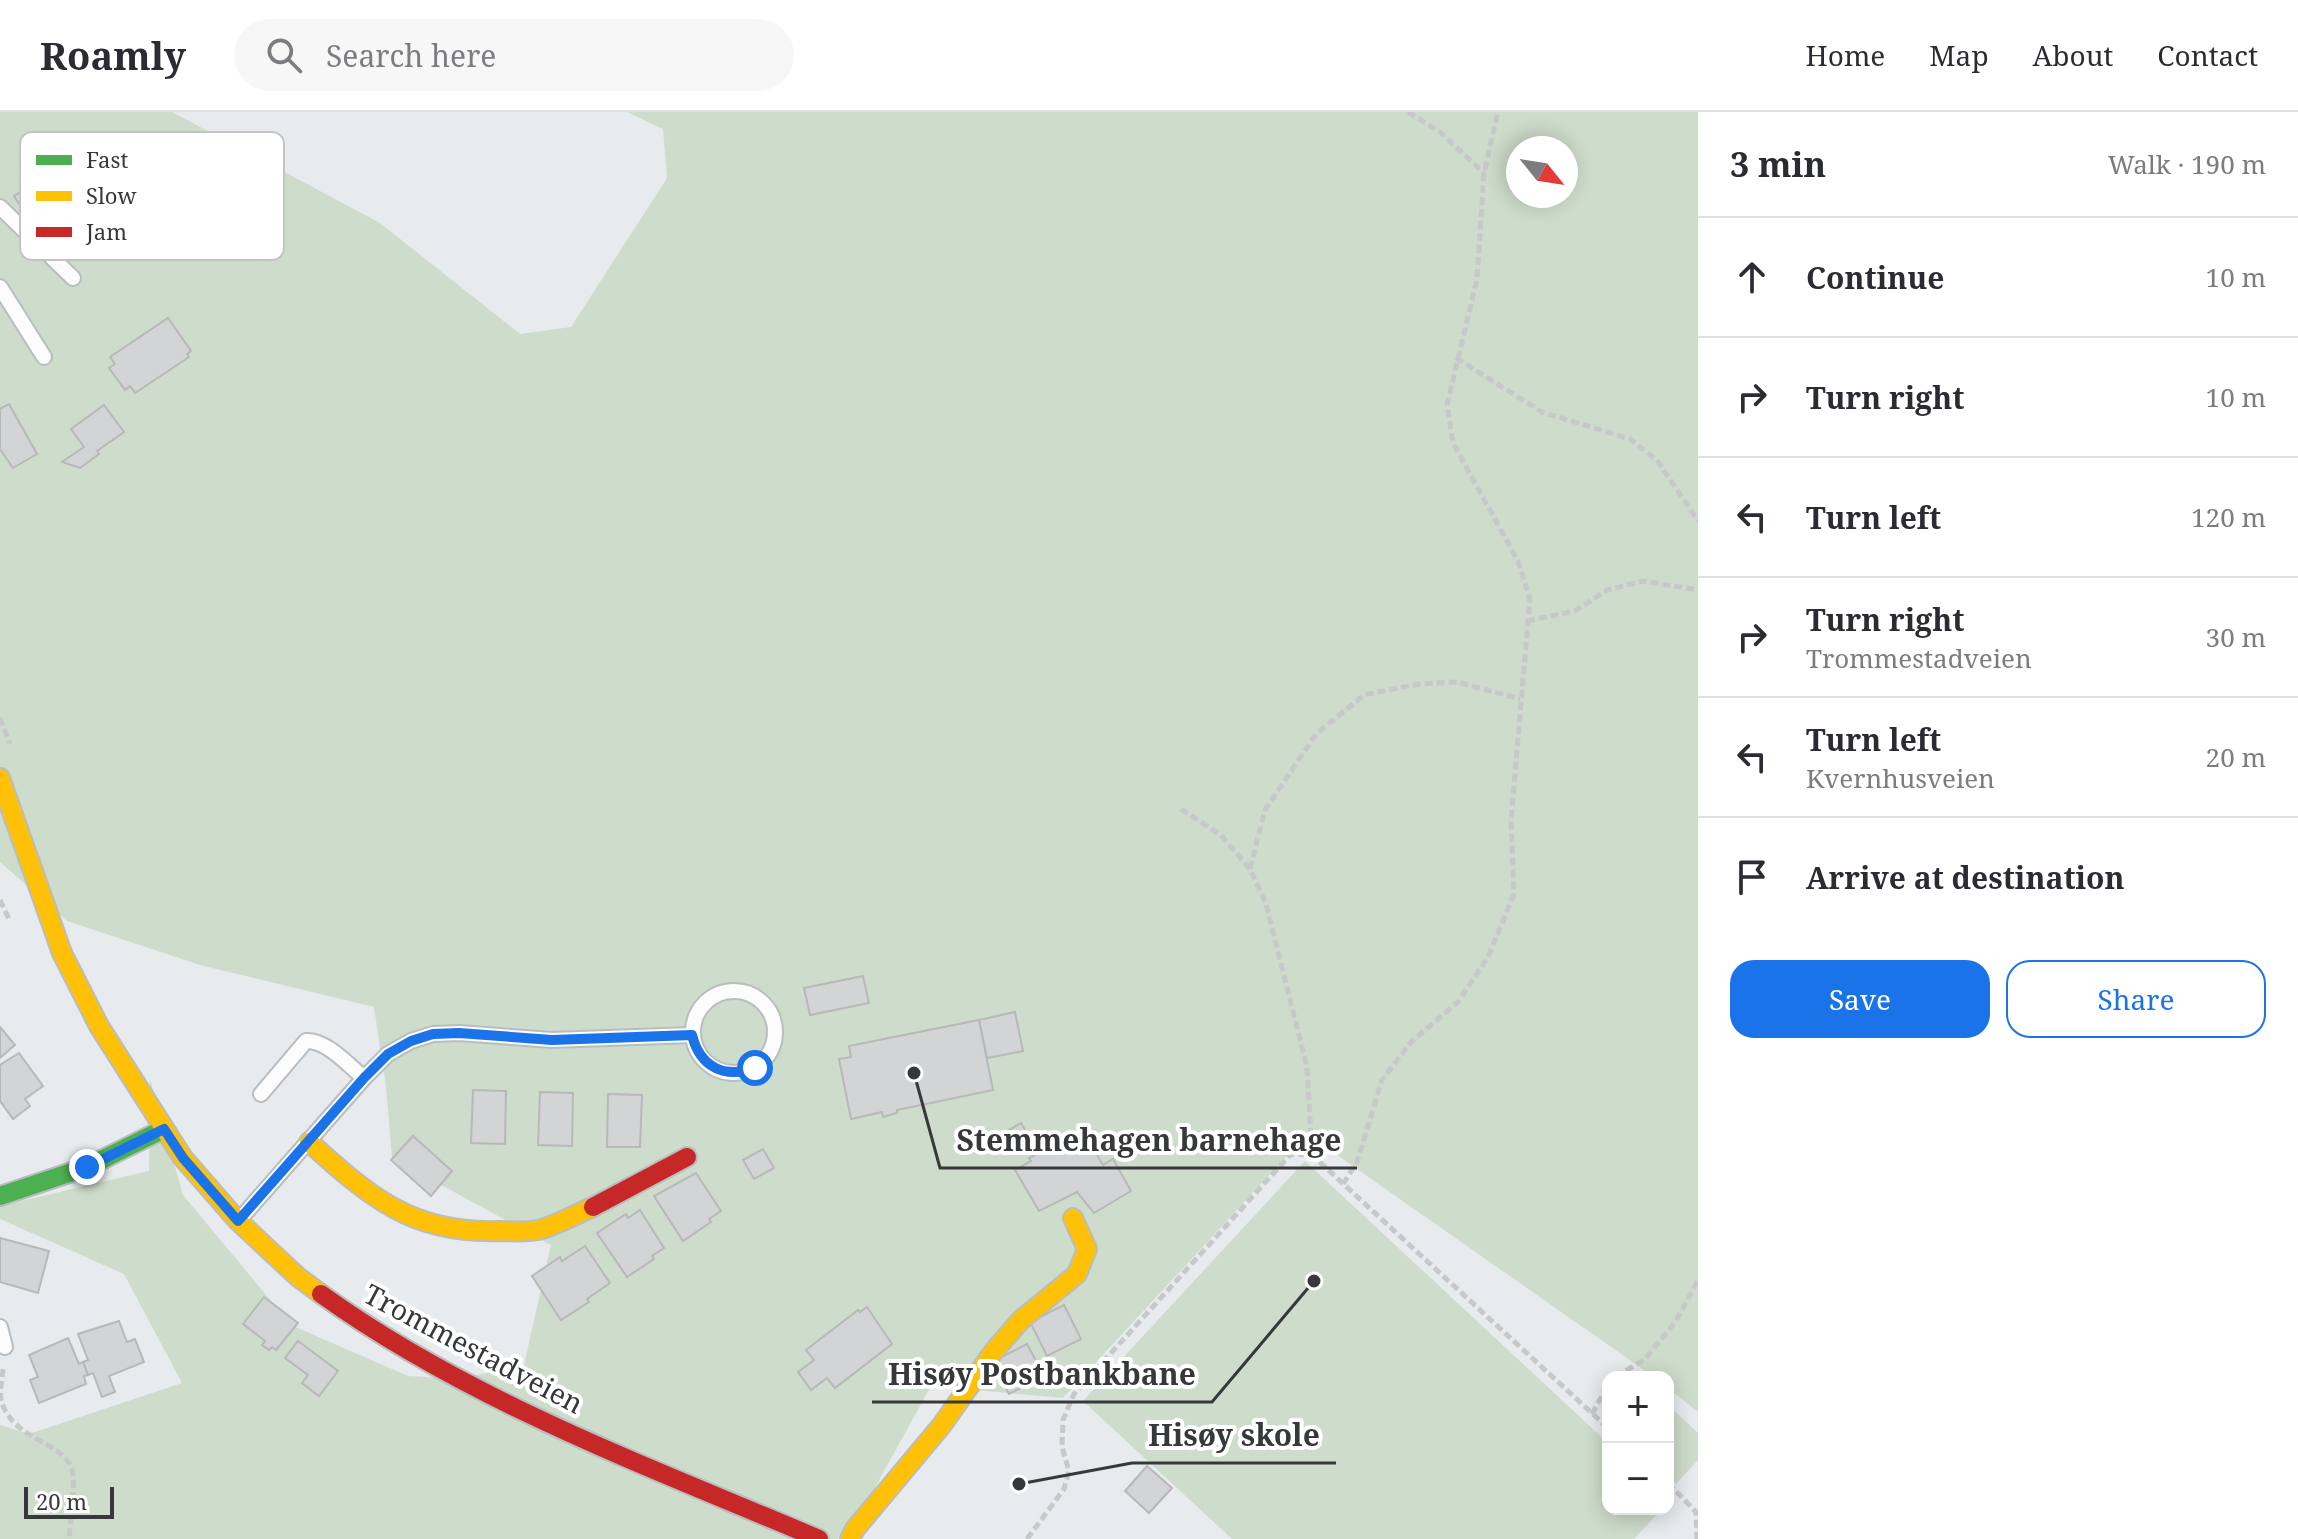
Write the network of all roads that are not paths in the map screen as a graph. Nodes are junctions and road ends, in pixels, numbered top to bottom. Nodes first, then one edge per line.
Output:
1 (0, 207) edge
2 (20, 226) edge
3 (54, 260) edge
4 (73, 278) dead end
5 (0, 287) edge
6 (44, 357) dead end
7 (0, 778) edge
8 (692, 1035) junction
9 (364, 1078) junction
10 (261, 1094) dead end
11 (164, 1129) junction
12 (309, 1142) junction
13 (687, 1157) dead end
14 (0, 1196) edge
15 (1073, 1218) dead end
16 (238, 1221) junction
17 (0, 1327) edge
18 (5, 1347) road end
19 (819, 1539) edge
20 (850, 1539) edge

1 - 2 lane
3 - 4 lane
5 - 6 lane
7 - 11 main road, Trommestadveien
8 - 8 lane
8 - 9 lane
9 - 10 lane
9 - 12 lane
11 - 14 main road
11 - 16 main road, Trommestadveien
12 - 13 main road
12 - 16 lane
15 - 20 main road
16 - 19 main road, Trommestadveien
17 - 18 lane

